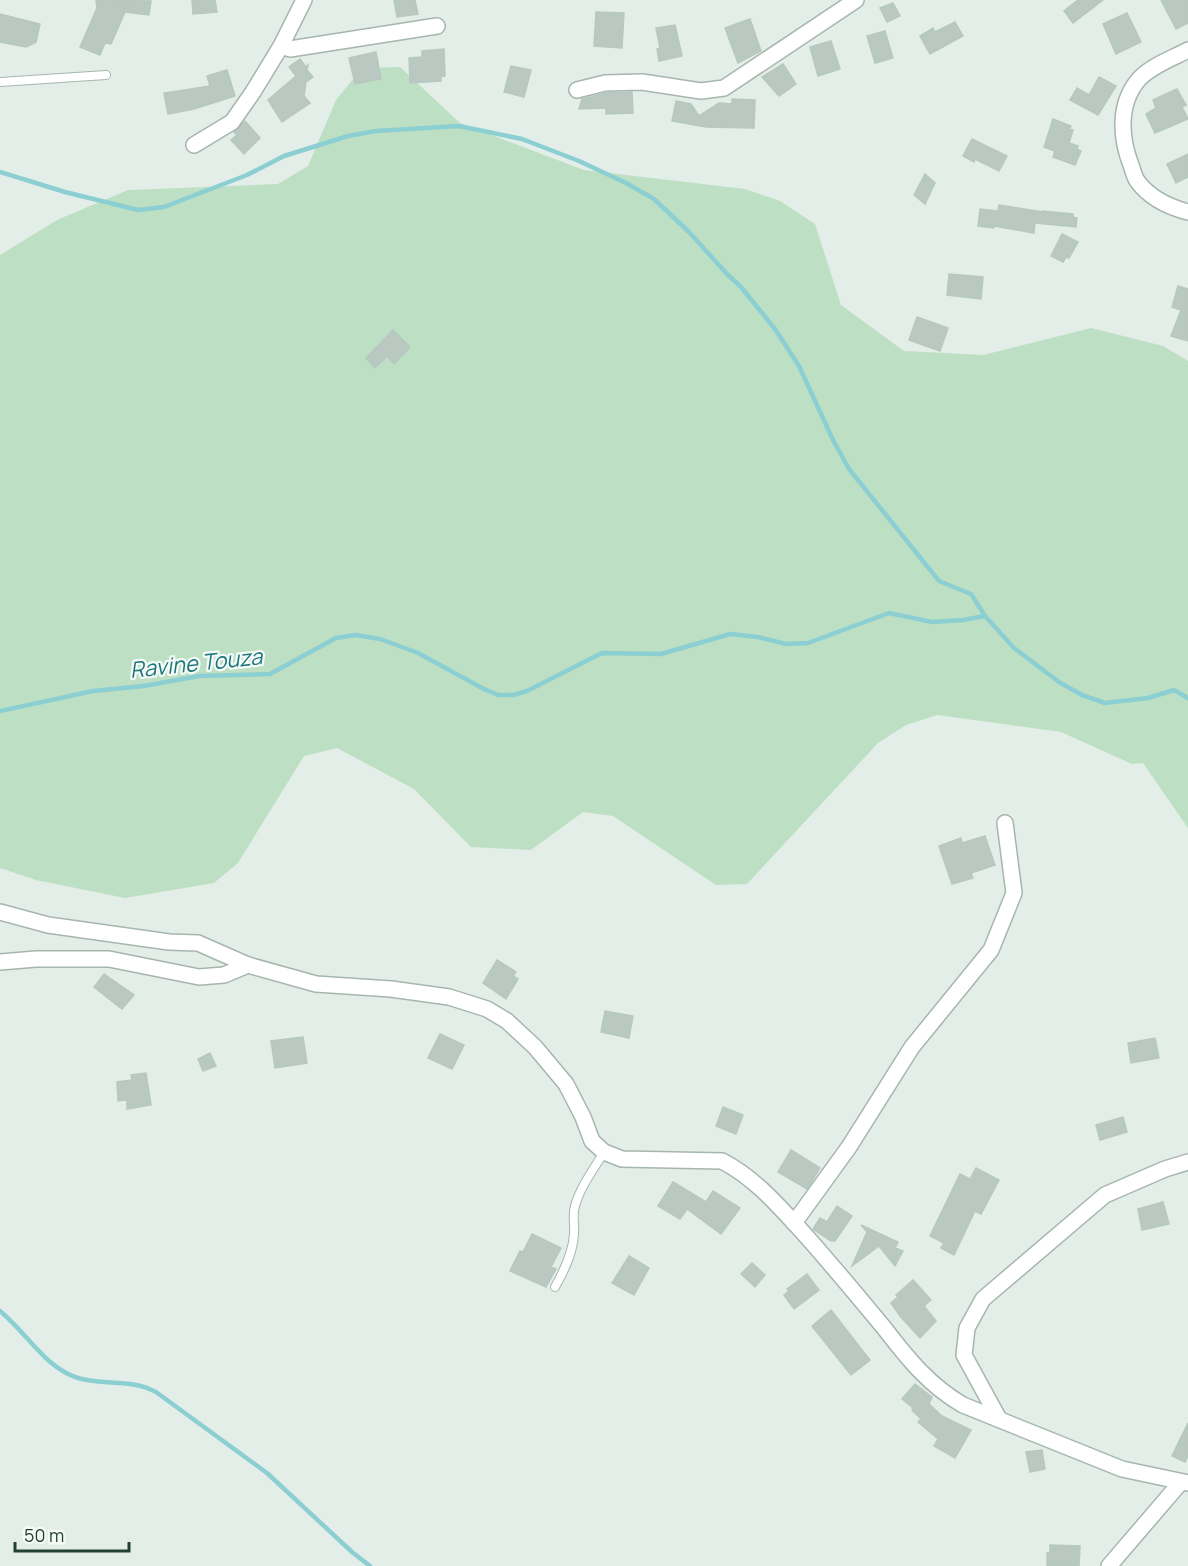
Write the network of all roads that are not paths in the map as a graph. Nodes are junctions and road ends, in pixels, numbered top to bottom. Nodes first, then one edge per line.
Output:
1 (304, 0) edge
2 (856, 0) edge
3 (437, 26) dead end
4 (281, 46) junction
5 (1188, 50) edge
6 (106, 75) dead end
7 (0, 82) edge
8 (576, 90) dead end
9 (194, 145) dead end
10 (1188, 212) edge
11 (1005, 823) dead end
12 (0, 912) edge
13 (0, 962) edge
14 (248, 965) junction
15 (604, 1152) junction
16 (1188, 1162) edge
17 (794, 1223) junction
18 (555, 1287) dead end
19 (999, 1419) junction
20 (1184, 1482) edge
21 (1109, 1566) edge

1 - 4 street
2 - 8 street
3 - 4 street
4 - 9 street
5 - 10 street
6 - 7 lane
11 - 17 street
12 - 14 street
13 - 14 street
14 - 15 street
15 - 17 street
15 - 18 lane
16 - 19 street
17 - 19 street
19 - 20 street
20 - 21 street

